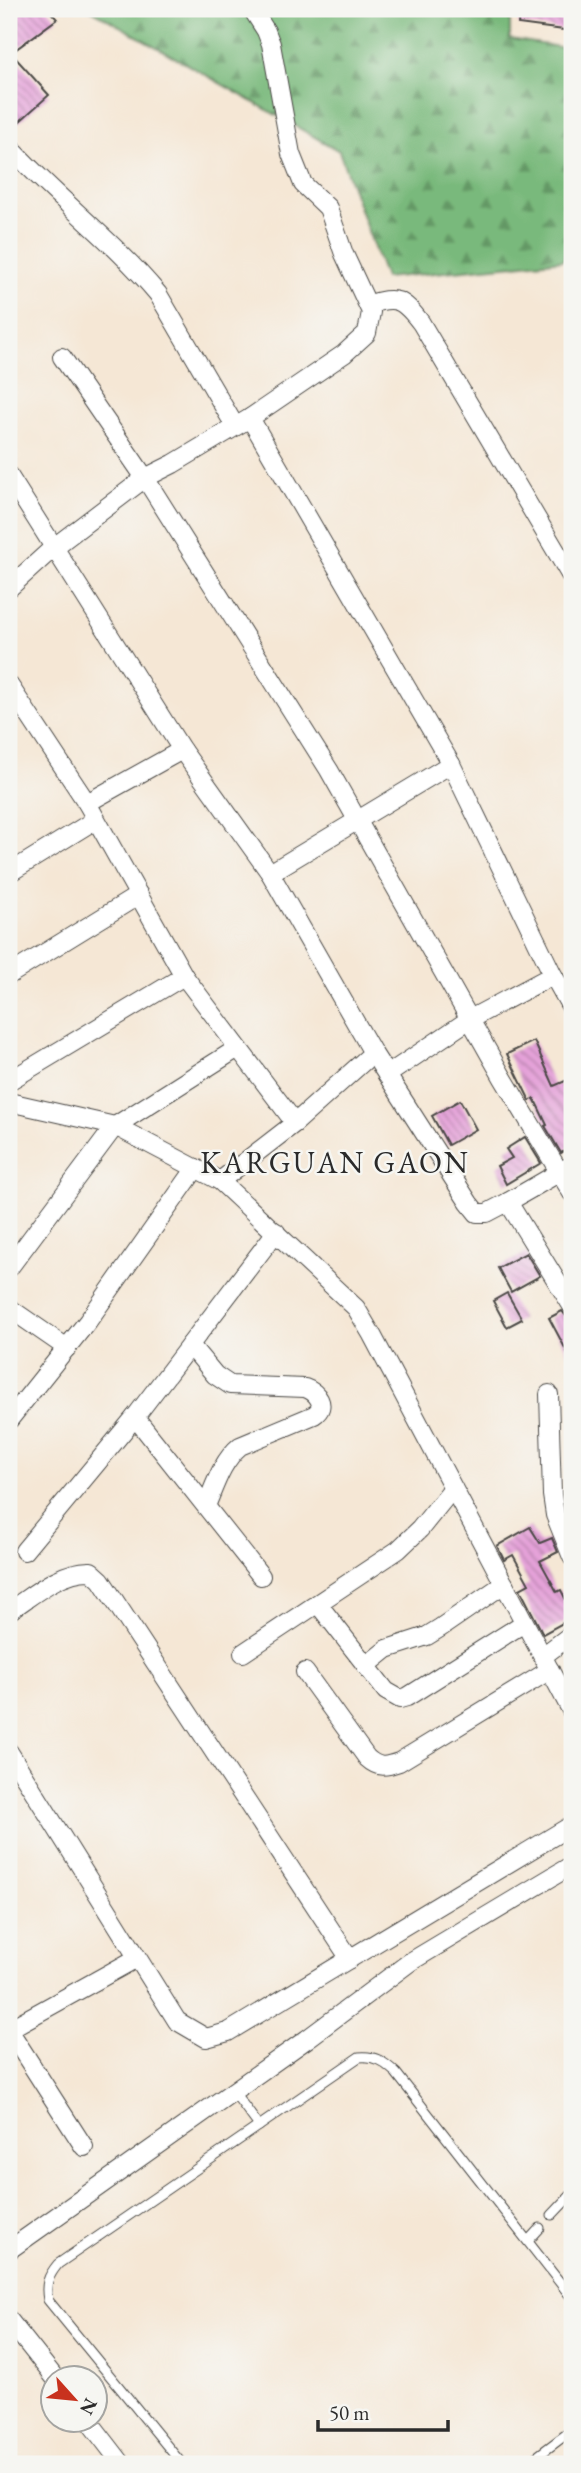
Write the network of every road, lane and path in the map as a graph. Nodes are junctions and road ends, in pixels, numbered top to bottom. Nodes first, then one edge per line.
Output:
1 (252, 9) edge
2 (9, 146) edge
3 (368, 305) junction
4 (62, 357) dead end
5 (242, 422) junction
6 (9, 476) edge
7 (145, 478) junction
8 (53, 548) junction
9 (572, 578) edge
10 (9, 588) edge
11 (9, 685) edge
12 (182, 750) junction
13 (451, 764) junction
14 (87, 803) junction
15 (95, 820) junction
16 (359, 820) junction
17 (9, 873) edge
18 (270, 873) junction
19 (139, 895) junction
20 (9, 975) edge
21 (554, 975) junction
22 (184, 976) junction
23 (572, 1009) edge
24 (470, 1019) junction
25 (237, 1048) junction
26 (373, 1053) junction
27 (387, 1075) junction
28 (9, 1081) edge
29 (9, 1102) edge
30 (295, 1123) junction
31 (115, 1126) junction
32 (196, 1168) junction
33 (566, 1169) edge
34 (220, 1181) junction
35 (572, 1193) edge
36 (508, 1202) junction
37 (276, 1232) junction
38 (9, 1268) edge
39 (572, 1306) edge
40 (9, 1308) edge
41 (190, 1345) junction
42 (66, 1348) junction
43 (549, 1394) dead end
44 (135, 1418) junction
45 (9, 1420) edge
46 (453, 1488) junction
47 (206, 1506) junction
48 (24, 1551) dead end
49 (572, 1558) edge
50 (261, 1576) dead end
51 (504, 1584) junction
52 (318, 1604) junction
53 (9, 1611) edge
54 (524, 1623) junction
55 (572, 1634) edge
56 (243, 1653) dead end
57 (546, 1663) junction
58 (366, 1666) junction
59 (305, 1672) dead end
60 (570, 1702) edge
61 (9, 1752) edge
62 (572, 1825) edge
63 (572, 1865) edge
64 (137, 1958) junction
65 (349, 1959) junction
66 (9, 2029) edge
67 (233, 2091) junction
68 (259, 2126) junction
69 (84, 2147) dead end
70 (572, 2194) edge
71 (552, 2216) dead end
72 (540, 2228) dead end
73 (528, 2241) junction
74 (9, 2250) edge
75 (572, 2298) edge
76 (9, 2320) edge
77 (44, 2364) edge
78 (572, 2430) edge
79 (99, 2434) edge
80 (122, 2464) edge
81 (182, 2464) edge
82 (527, 2464) edge

1 - 3 street
2 - 5 street
3 - 5 street
3 - 9 street
4 - 7 street
5 - 7 street
5 - 13 street
6 - 8 street
7 - 8 street
7 - 16 street
8 - 10 street
8 - 12 street
11 - 14 street
12 - 14 street
12 - 18 street
13 - 16 street
13 - 21 street
14 - 15 street
15 - 17 street
15 - 19 street
16 - 18 street
16 - 24 street
18 - 26 street
19 - 20 street
19 - 22 street
21 - 23 street
21 - 24 street
22 - 25 street
22 - 28 street
24 - 27 street
24 - 33 street
25 - 30 street
25 - 31 street
26 - 27 street
26 - 30 street
27 - 36 street
29 - 31 street
30 - 34 street
31 - 32 street
31 - 38 street
32 - 34 street
32 - 42 street
33 - 35 street
33 - 36 street
34 - 37 street
36 - 39 street
37 - 41 street
37 - 46 street
40 - 42 street
41 - 44 street
41 - 47 street
42 - 45 street
43 - 49 street
44 - 47 street
44 - 48 street
46 - 51 street
46 - 52 street
47 - 50 street
51 - 54 street
51 - 58 street
52 - 56 street
52 - 58 street
53 - 65 street
54 - 57 street
54 - 58 street
55 - 57 street
57 - 59 street
57 - 60 street
61 - 64 street
62 - 65 street
63 - 67 street
64 - 65 street
64 - 66 street
66 - 69 street
67 - 68 lane
67 - 74 street
68 - 73 lane
68 - 81 lane
70 - 71 lane
72 - 73 lane
73 - 75 lane
76 - 77 street
78 - 82 lane
79 - 80 street

